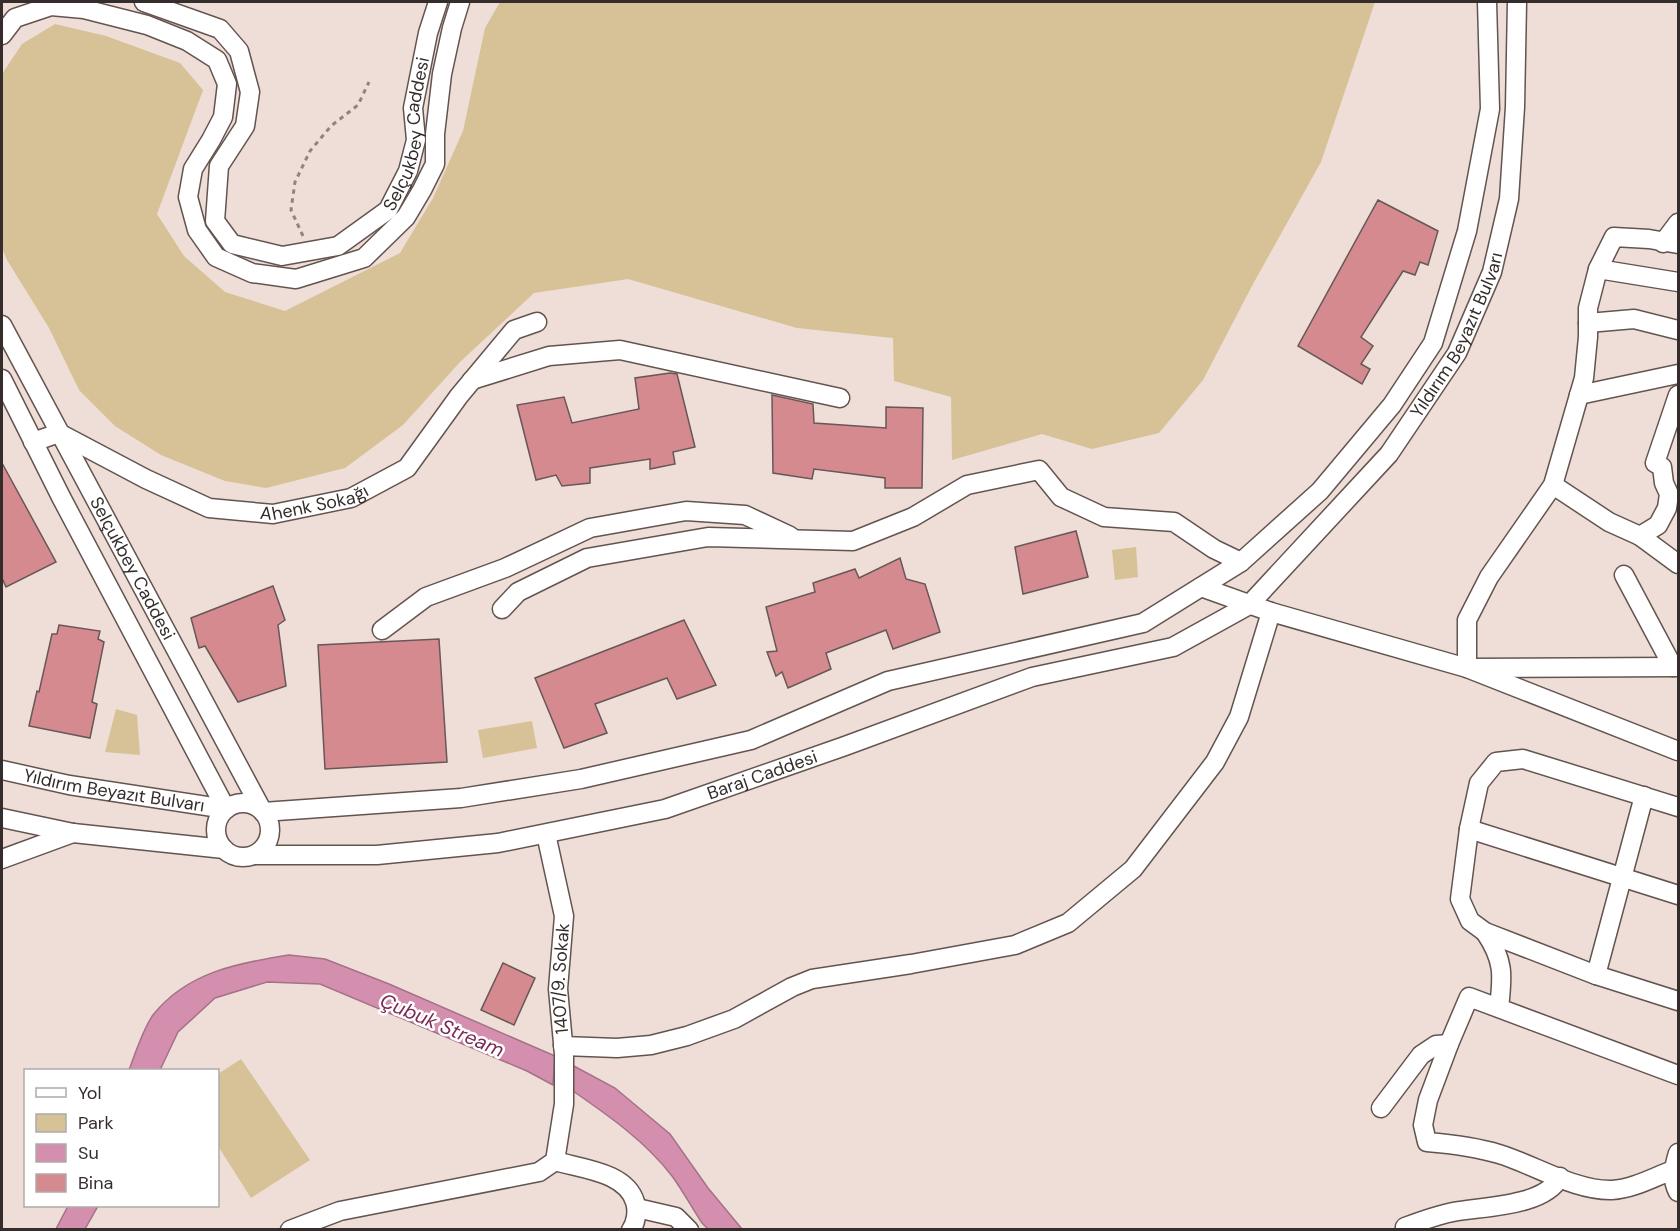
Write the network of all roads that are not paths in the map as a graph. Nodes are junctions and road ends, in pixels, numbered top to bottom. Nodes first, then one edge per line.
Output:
1 (144, 2) edge
2 (438, 2) edge
3 (460, 2) edge
4 (1487, 2) edge
5 (1517, 2) edge
6 (2, 35) edge
7 (1678, 223) edge
8 (1671, 244) edge
9 (1598, 269) junction
10 (1678, 282) edge
11 (537, 322) dead end
12 (1588, 323) junction
13 (2, 325) edge
14 (1678, 330) edge
15 (1678, 374) edge
16 (2, 379) edge
17 (472, 380) junction
18 (1579, 395) junction
19 (1678, 395) edge
20 (840, 398) dead end
21 (60, 433) junction
22 (33, 442) junction
23 (1553, 485) junction
24 (1640, 536) junction
25 (797, 540) junction
26 (1241, 562) junction
27 (1678, 564) edge
28 (1624, 575) dead end
29 (1201, 587) junction
30 (1249, 605) junction
31 (502, 609) dead end
32 (1271, 612) junction
33 (382, 630) dead end
34 (1676, 667) edge
35 (1467, 668) junction
36 (1678, 752) edge
37 (2, 770) edge
38 (1644, 796) junction
39 (1678, 807) edge
40 (226, 809) junction
41 (264, 812) junction
42 (2, 818) edge
43 (1469, 829) junction
44 (73, 833) junction
45 (546, 834) junction
46 (224, 849) junction
47 (254, 855) junction
48 (2, 859) edge
49 (1623, 877) junction
50 (1678, 895) edge
51 (1485, 932) junction
52 (1596, 975) junction
53 (1678, 1001) edge
54 (1499, 1007) junction
55 (1449, 1044) junction
56 (564, 1050) junction
57 (1678, 1075) edge
58 (1381, 1108) dead end
59 (555, 1161) junction
60 (1676, 1161) edge
61 (1560, 1177) junction
62 (1678, 1192) edge
63 (637, 1208) junction
64 (1405, 1227) dead end
65 (290, 1230) edge
66 (631, 1230) edge
67 (689, 1230) edge

1 - 2 street, Selçukbey Caddesi
3 - 6 street, Selçukbey Caddesi
4 - 26 street, Yıldırım Beyazıt Bulvarı
5 - 30 street, Yıldırım Beyazıt Bulvarı
7 - 8 street
8 - 9 street
9 - 10 street
9 - 12 street
11 - 17 street, Ahenk Sokağı
12 - 14 street
12 - 18 street
13 - 21 street, Selçukbey Caddesi
15 - 18 street
16 - 22 street, Selçukbey Caddesi
17 - 20 street
17 - 21 street, Ahenk Sokağı
18 - 23 street
19 - 24 street
21 - 22 street
21 - 41 street, Selçukbey Caddesi
22 - 40 street, Selçukbey Caddesi
23 - 24 street
23 - 35 street
24 - 27 street
25 - 26 street
25 - 31 street
25 - 33 street
26 - 29 street, Yıldırım Beyazıt Bulvarı
28 - 34 street
29 - 30 street
29 - 41 street, Baraj Caddesi
30 - 32 street
30 - 45 street, Baraj Caddesi
32 - 35 street
32 - 56 street
34 - 35 street
35 - 36 street
37 - 40 street, Yıldırım Beyazıt Bulvarı
38 - 39 street
38 - 43 street
38 - 49 street
40 - 41 street
40 - 46 street
41 - 47 street
42 - 44 street
43 - 49 street
43 - 51 street
44 - 46 street
44 - 48 street
45 - 47 street, Baraj Caddesi
45 - 56 street, 1407/9. Sokak
46 - 47 street
49 - 50 street
49 - 52 street
51 - 52 street
51 - 54 street
52 - 53 street
54 - 55 street
54 - 57 street
55 - 58 street
55 - 61 street
56 - 59 street, 1407/9. Sokak
59 - 63 street
59 - 65 street
60 - 61 street
60 - 62 street
61 - 64 street
63 - 66 street
63 - 67 street

